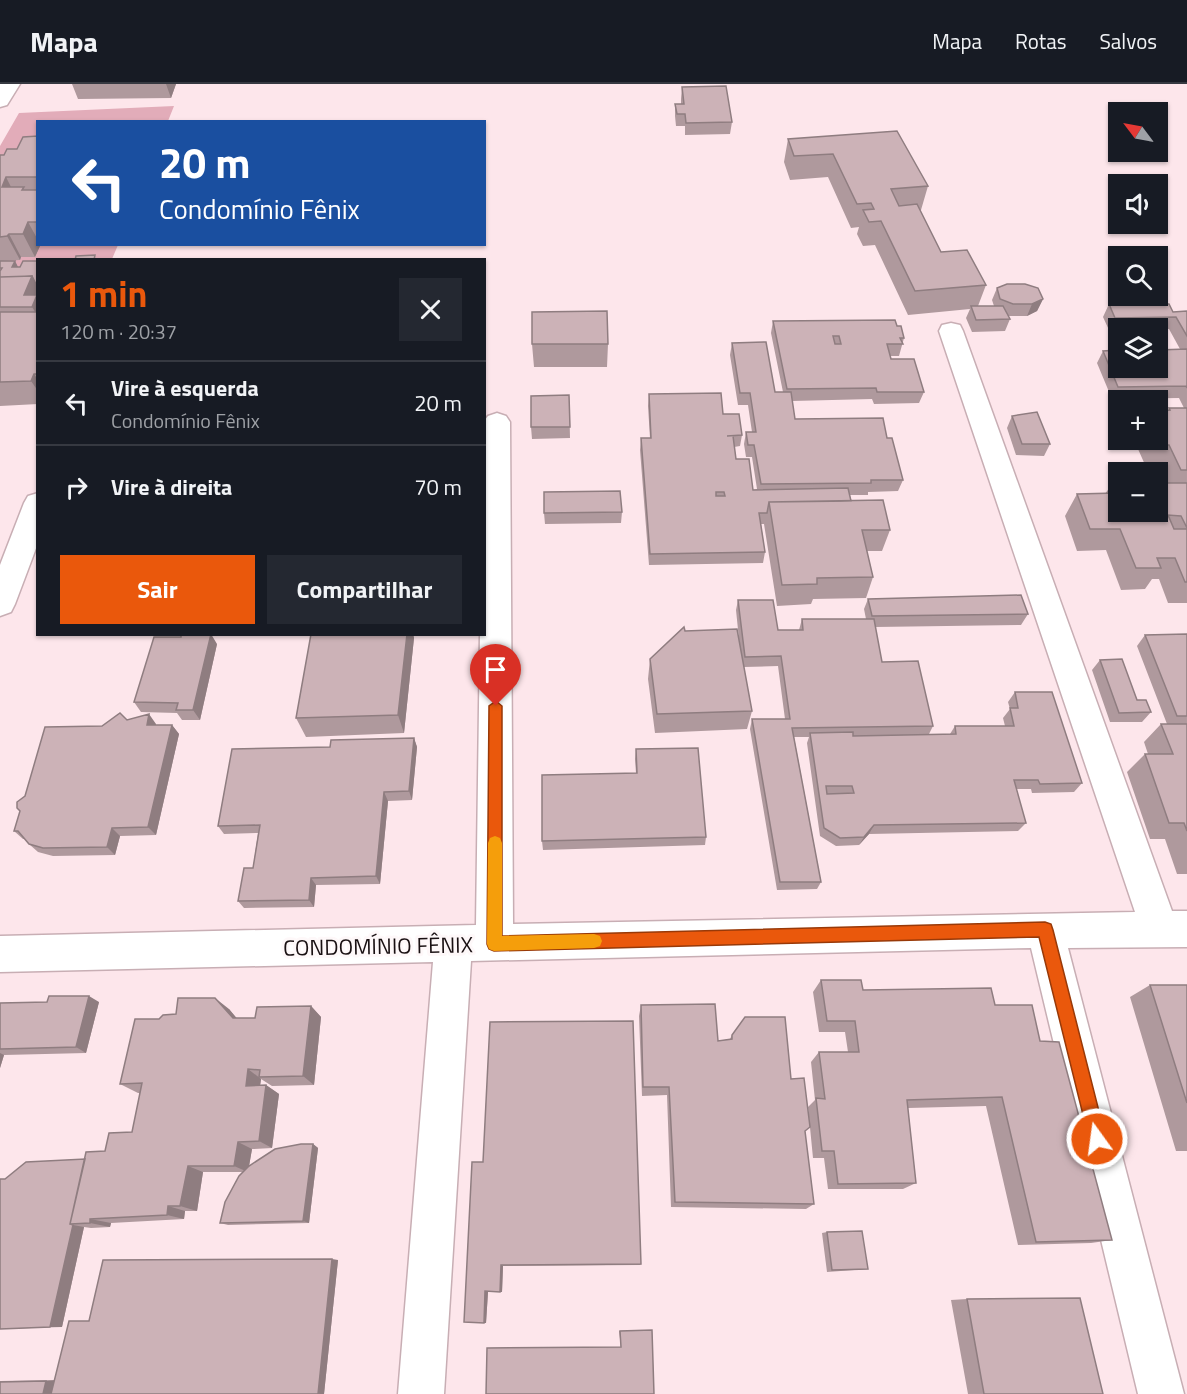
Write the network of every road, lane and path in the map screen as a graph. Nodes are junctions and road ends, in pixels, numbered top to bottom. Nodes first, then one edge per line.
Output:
1 (10, 84) edge
2 (0, 101) edge
3 (951, 331) dead end
4 (497, 422) dead end
5 (36, 508) edge
6 (0, 604) edge
7 (1045, 930) junction
8 (1173, 930) edge
9 (494, 944) junction
10 (453, 945) junction
11 (0, 954) edge
12 (421, 1394) edge
13 (1161, 1394) edge

1 - 2 street
3 - 8 street
4 - 9 street
5 - 6 street
7 - 8 street, CONDOMÍNIO FÊNIX
7 - 9 street, CONDOMÍNIO FÊNIX
7 - 13 street
9 - 10 street, CONDOMÍNIO FÊNIX
10 - 11 street, CONDOMÍNIO FÊNIX
10 - 12 street

